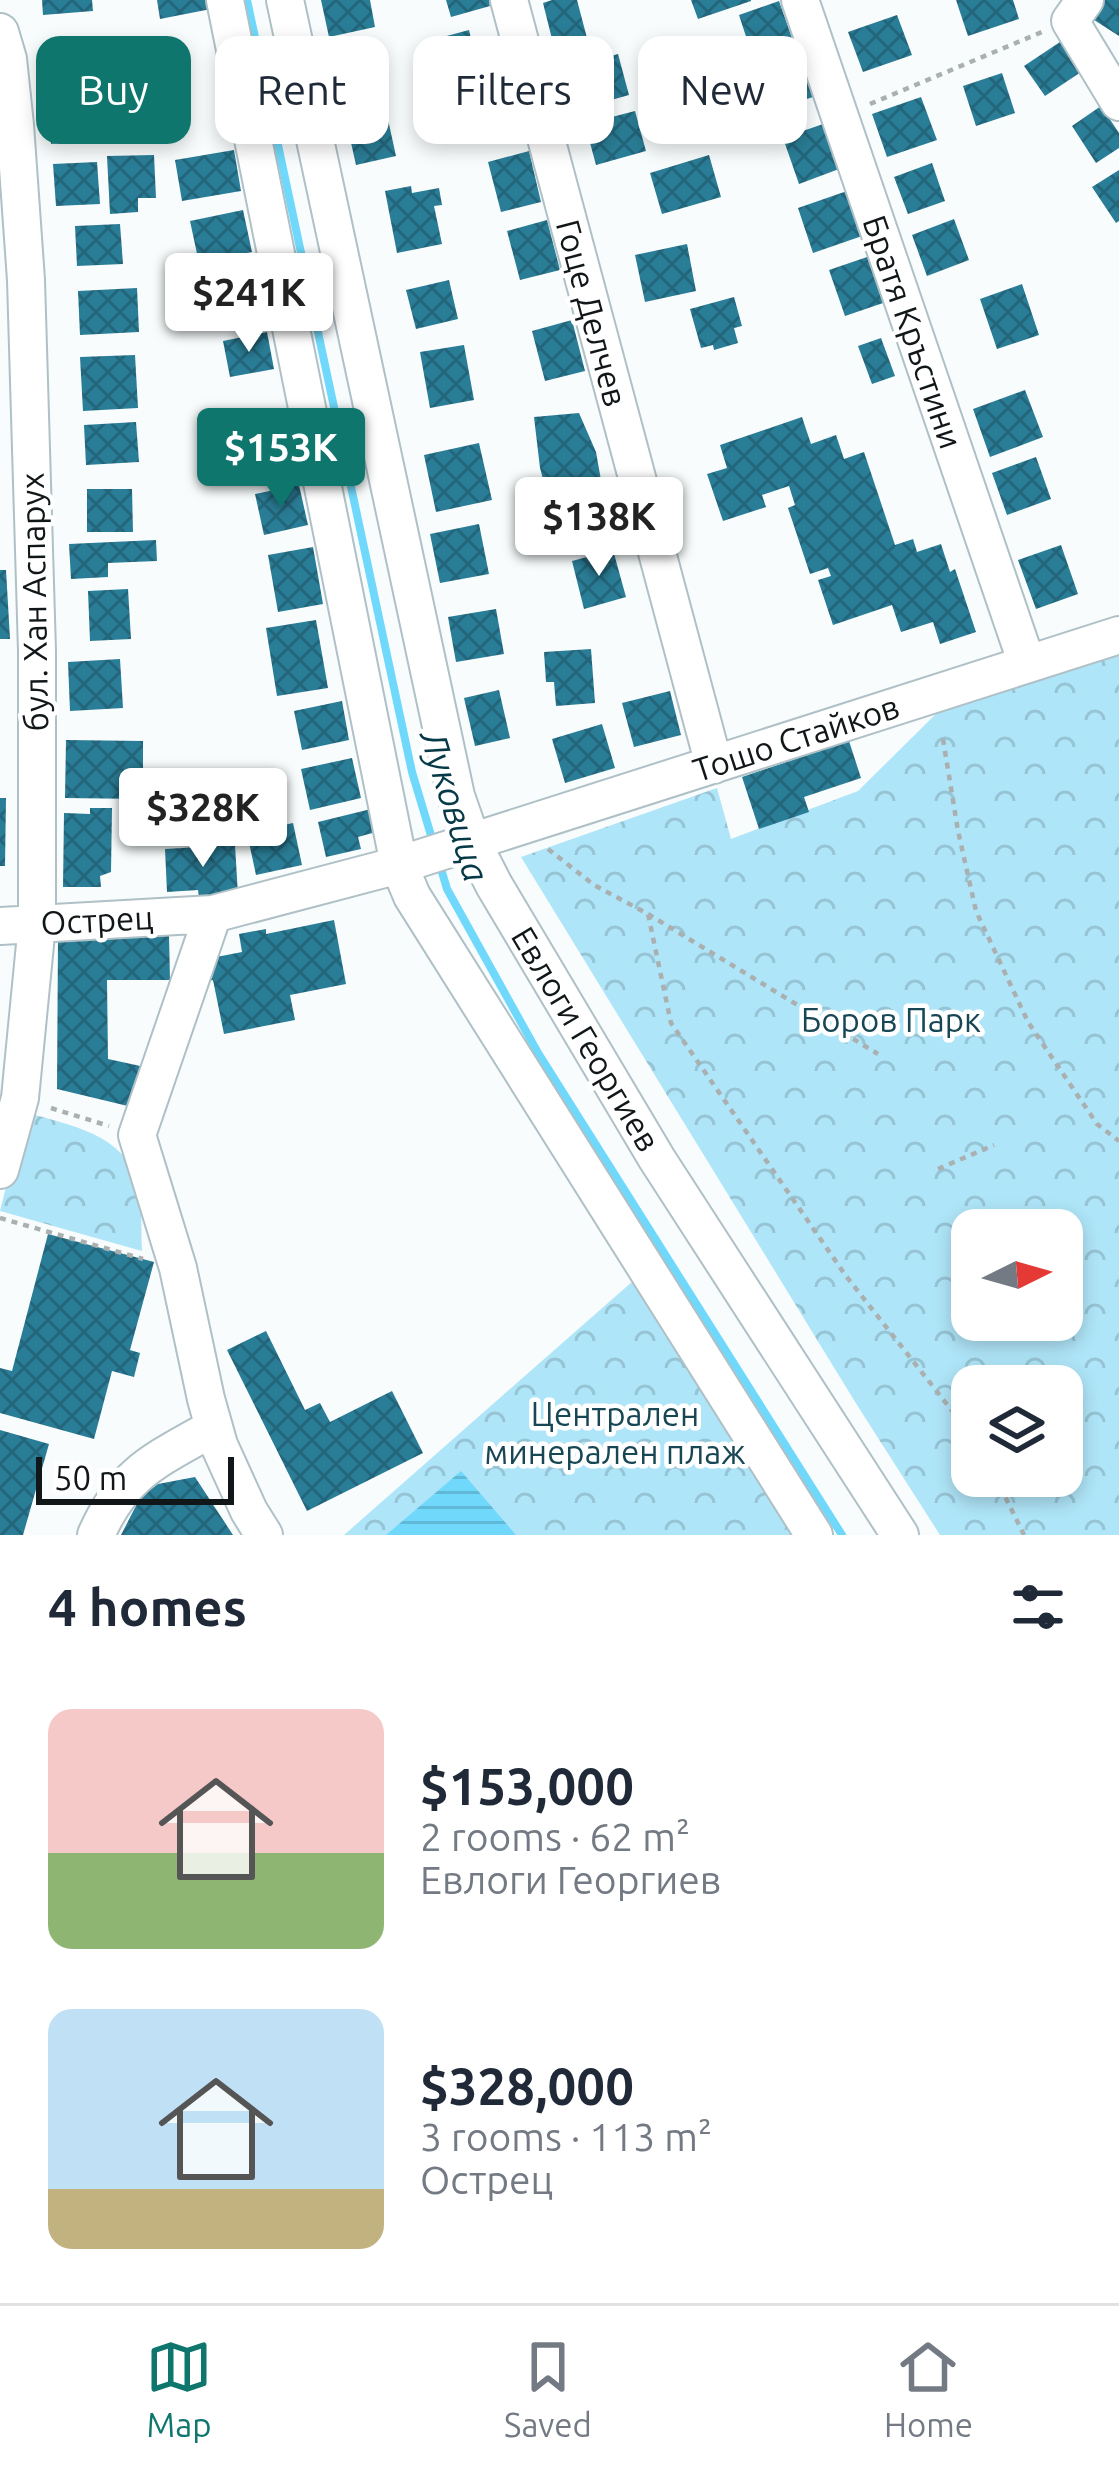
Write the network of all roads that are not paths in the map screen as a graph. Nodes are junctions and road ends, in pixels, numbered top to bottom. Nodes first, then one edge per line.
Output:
1 (225, 0) edge
2 (285, 0) edge
3 (508, 0) edge
4 (800, 0) edge
5 (1077, 10) edge
6 (0, 32) edge
7 (1119, 102) edge
8 (8, 125) edge
9 (13, 281) edge
10 (1119, 635) edge
11 (18, 652) edge
12 (1027, 664) junction
13 (714, 764) junction
14 (472, 842) junction
15 (399, 865) junction
16 (213, 914) junction
17 (38, 924) junction
18 (0, 926) edge
19 (0, 1170) edge
20 (214, 1427) junction
21 (96, 1535) edge
22 (264, 1535) edge
23 (814, 1535) edge
24 (900, 1535) edge

1 - 15 street, Евлоги Георгиев
2 - 14 street, Евлоги Георгиев
3 - 13 street, Гоце Делчев
4 - 12 street, Братя Кръстини
5 - 7 street
6 - 8 street, бул. Хан Аспарух
8 - 9 street, бул. Хан Аспарух
9 - 11 street, бул. Хан Аспарух
10 - 12 street, Тошо Стайков
11 - 17 street, бул. Хан Аспарух
12 - 13 street, Тошо Стайков
13 - 14 street, Тошо Стайков
14 - 15 street, Острец
14 - 24 street, Евлоги Георгиев
15 - 16 street, Острец
15 - 23 street, Евлоги Георгиев
16 - 17 street, Острец
16 - 20 street
17 - 18 street, Острец
17 - 19 street, бул. Хан Аспарух
20 - 21 street
20 - 22 street

